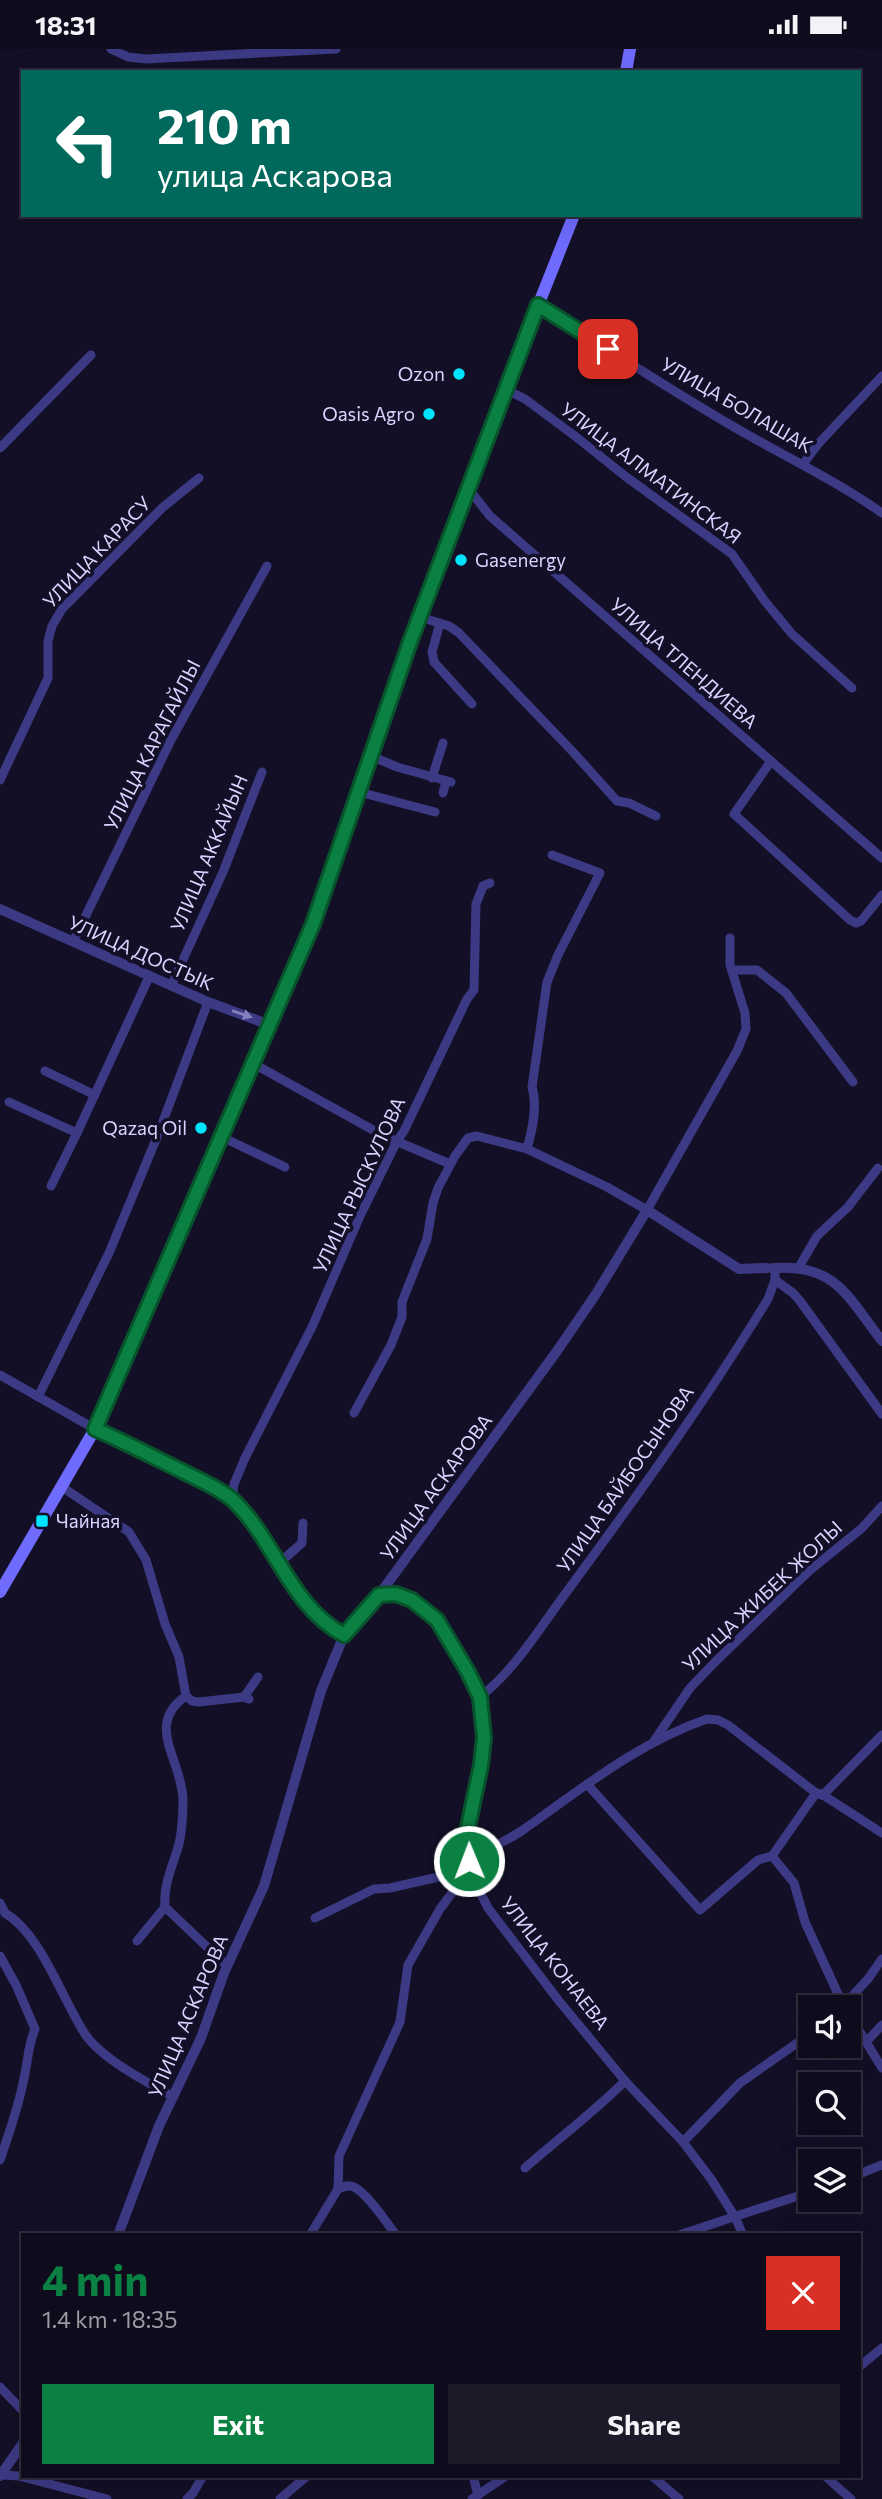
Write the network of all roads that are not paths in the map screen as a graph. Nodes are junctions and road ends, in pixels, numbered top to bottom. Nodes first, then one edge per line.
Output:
1 (111, 49) edge
2 (336, 49) edge
3 (630, 49) edge
4 (274, 51) edge
5 (179, 53) edge
6 (626, 70) edge
7 (573, 217) edge
8 (538, 305) junction
9 (91, 355) dead end
10 (882, 376) edge
11 (505, 389) junction
12 (0, 448) edge
13 (803, 464) junction
14 (199, 478) dead end
15 (468, 488) junction
16 (882, 513) edge
17 (267, 566) dead end
18 (420, 617) junction
19 (440, 623) junction
20 (852, 688) dead end
21 (472, 704) dead end
22 (443, 743) dead end
23 (371, 756) junction
24 (771, 761) junction
25 (262, 772) dead end
26 (432, 778) junction
27 (0, 780) edge
28 (359, 792) junction
29 (443, 793) dead end
30 (435, 812) dead end
31 (656, 816) dead end
32 (552, 855) dead end
33 (882, 858) edge
34 (491, 883) dead end
35 (882, 895) edge
36 (0, 909) edge
37 (730, 938) dead end
38 (73, 942) junction
39 (732, 970) junction
40 (149, 977) junction
41 (171, 986) junction
42 (208, 1002) junction
43 (271, 1025) junction
44 (254, 1064) junction
45 (44, 1072) dead end
46 (853, 1082) dead end
47 (95, 1095) junction
48 (9, 1102) dead end
49 (77, 1133) junction
50 (222, 1137) junction
51 (397, 1141) junction
52 (527, 1149) junction
53 (450, 1164) junction
54 (285, 1167) dead end
55 (878, 1168) dead end
56 (51, 1186) dead end
57 (647, 1210) junction
58 (799, 1267) junction
59 (771, 1268) junction
60 (775, 1280) junction
61 (882, 1341) edge
62 (0, 1375) edge
63 (38, 1397) junction
64 (354, 1413) dead end
65 (882, 1415) edge
66 (95, 1429) junction
67 (62, 1487) junction
68 (232, 1500) junction
69 (882, 1506) edge
70 (303, 1523) dead end
71 (278, 1564) junction
72 (0, 1592) edge
73 (379, 1595) junction
74 (344, 1635) junction
75 (258, 1677) dead end
76 (186, 1696) junction
77 (480, 1697) junction
78 (882, 1735) edge
79 (653, 1742) junction
80 (587, 1784) junction
81 (820, 1794) junction
82 (882, 1833) edge
83 (772, 1856) junction
84 (469, 1866) junction
85 (0, 1903) edge
86 (165, 1907) junction
87 (2, 1918) edge
88 (314, 1918) dead end
89 (137, 1941) dead end
90 (0, 1956) edge
91 (882, 1959) edge
92 (227, 1966) junction
93 (839, 1995) edge
94 (855, 1995) edge
95 (882, 2025) edge
96 (861, 2032) edge
97 (867, 2041) junction
98 (798, 2042) edge
99 (882, 2068) edge
100 (625, 2081) junction
101 (172, 2097) junction
102 (683, 2142) junction
103 (0, 2160) edge
104 (882, 2165) edge
105 (525, 2168) dead end
106 (861, 2173) edge
107 (338, 2189) junction
108 (798, 2196) edge
109 (735, 2217) junction
110 (119, 2233) edge
111 (311, 2233) edge
112 (394, 2233) edge
113 (685, 2233) edge
114 (742, 2233) edge
115 (882, 2348) edge
116 (861, 2365) edge
117 (0, 2387) edge
118 (21, 2409) edge
119 (21, 2446) edge
120 (1, 2475) edge
121 (21, 2477) edge
122 (27, 2478) edge
123 (202, 2478) edge
124 (305, 2478) edge
125 (473, 2478) edge
126 (503, 2478) edge
127 (654, 2478) edge
128 (827, 2478) edge
129 (475, 2497) edge
130 (107, 2499) edge
131 (187, 2499) edge
132 (280, 2499) edge
133 (679, 2499) edge
134 (851, 2499) edge

1 - 5 street
2 - 4 street
3 - 6 main road
4 - 5 street
7 - 8 main road
8 - 11 main road
8 - 13 street, УЛИЦА БОЛАШАК
9 - 12 street
10 - 13 street
11 - 15 main road
11 - 20 street, УЛИЦА АЛМАТИНСКАЯ
13 - 16 street, УЛИЦА БОЛАШАК
14 - 27 street, УЛИЦА КАРАСУ
15 - 18 main road
15 - 24 street, УЛИЦА ТЛЕНДИЕВА
17 - 38 street, УЛИЦА КАРАГАЙЛЫ
18 - 19 street
18 - 23 main road
19 - 21 street
19 - 31 street
22 - 26 street
23 - 26 street
23 - 28 main road
24 - 33 street, УЛИЦА ТЛЕНДИЕВА
24 - 35 street
25 - 41 street, УЛИЦА АККАЙЫН
26 - 29 street
28 - 30 street
28 - 43 main road
32 - 52 street
34 - 51 street, УЛИЦА РЫСКУЛОВА
36 - 38 street, УЛИЦА ДОСТЫК
37 - 39 street, УЛИЦА АСКАРОВА
38 - 40 street, УЛИЦА ДОСТЫК
39 - 46 street
39 - 57 street, УЛИЦА АСКАРОВА
40 - 41 street, УЛИЦА ДОСТЫК
40 - 47 street
41 - 42 street, УЛИЦА ДОСТЫК
42 -> 43 street, УЛИЦА ДОСТЫК
42 - 63 street
43 - 44 main road
44 - 50 main road
44 - 51 street
45 - 47 street
47 - 49 street
48 - 49 street
49 - 56 street
50 - 54 street
50 - 66 main road
51 - 53 street
51 - 68 street, УЛИЦА РЫСКУЛОВА
52 - 53 street
52 - 57 street
53 - 64 street
55 - 58 street
57 - 59 street
57 - 73 street, УЛИЦА АСКАРОВА
58 - 59 street
58 - 61 street
59 - 60 street, УЛИЦА БАЙБОСЫНОВА
60 - 65 street
60 - 77 street, УЛИЦА БАЙБОСЫНОВА
62 - 63 street
63 - 66 street
66 - 67 main road
66 - 68 street
67 - 72 main road
67 - 76 street
68 - 71 street
69 - 79 street, УЛИЦА ЖИБЕК ЖОЛЫ
70 - 71 street
71 - 74 street
73 - 74 street, УЛИЦА АСКАРОВА
73 - 77 street, УЛИЦА КОНАЕВА
74 - 92 street, УЛИЦА АСКАРОВА
75 - 76 street
76 - 86 street
77 - 84 street, УЛИЦА КОНАЕВА
78 - 81 street
79 - 80 street, УЛИЦА ЖИБЕК ЖОЛЫ
79 - 81 street
80 - 83 street
80 - 84 street, УЛИЦА ЖИБЕК ЖОЛЫ
81 - 82 street
81 - 83 street
83 - 93 street
84 - 88 street
84 - 100 street, УЛИЦА КОНАЕВА
84 - 107 street, УЛИЦА ЖИБЕК ЖОЛЫ
85 - 87 street
86 - 89 street
86 - 92 street
87 - 101 street
90 - 103 street
91 - 94 street
92 - 101 street, УЛИЦА АСКАРОВА
95 - 97 street
96 - 97 street
97 - 99 street
98 - 102 street
100 - 102 street, УЛИЦА КОНАЕВА
100 - 105 street
101 - 110 street, УЛИЦА АСКАРОВА
102 - 109 street, УЛИЦА КОНАЕВА
104 - 106 street
107 - 111 street, УЛИЦА ЖИБЕК ЖОЛЫ
107 - 112 street
108 - 109 street
109 - 113 street
109 - 114 street, УЛИЦА КОНАЕВА
115 - 116 street
117 - 118 street
119 - 120 street
120 - 121 street
122 - 130 street
123 - 131 street
124 - 132 street
125 - 129 street
126 - 129 street
127 - 133 street
128 - 134 street

